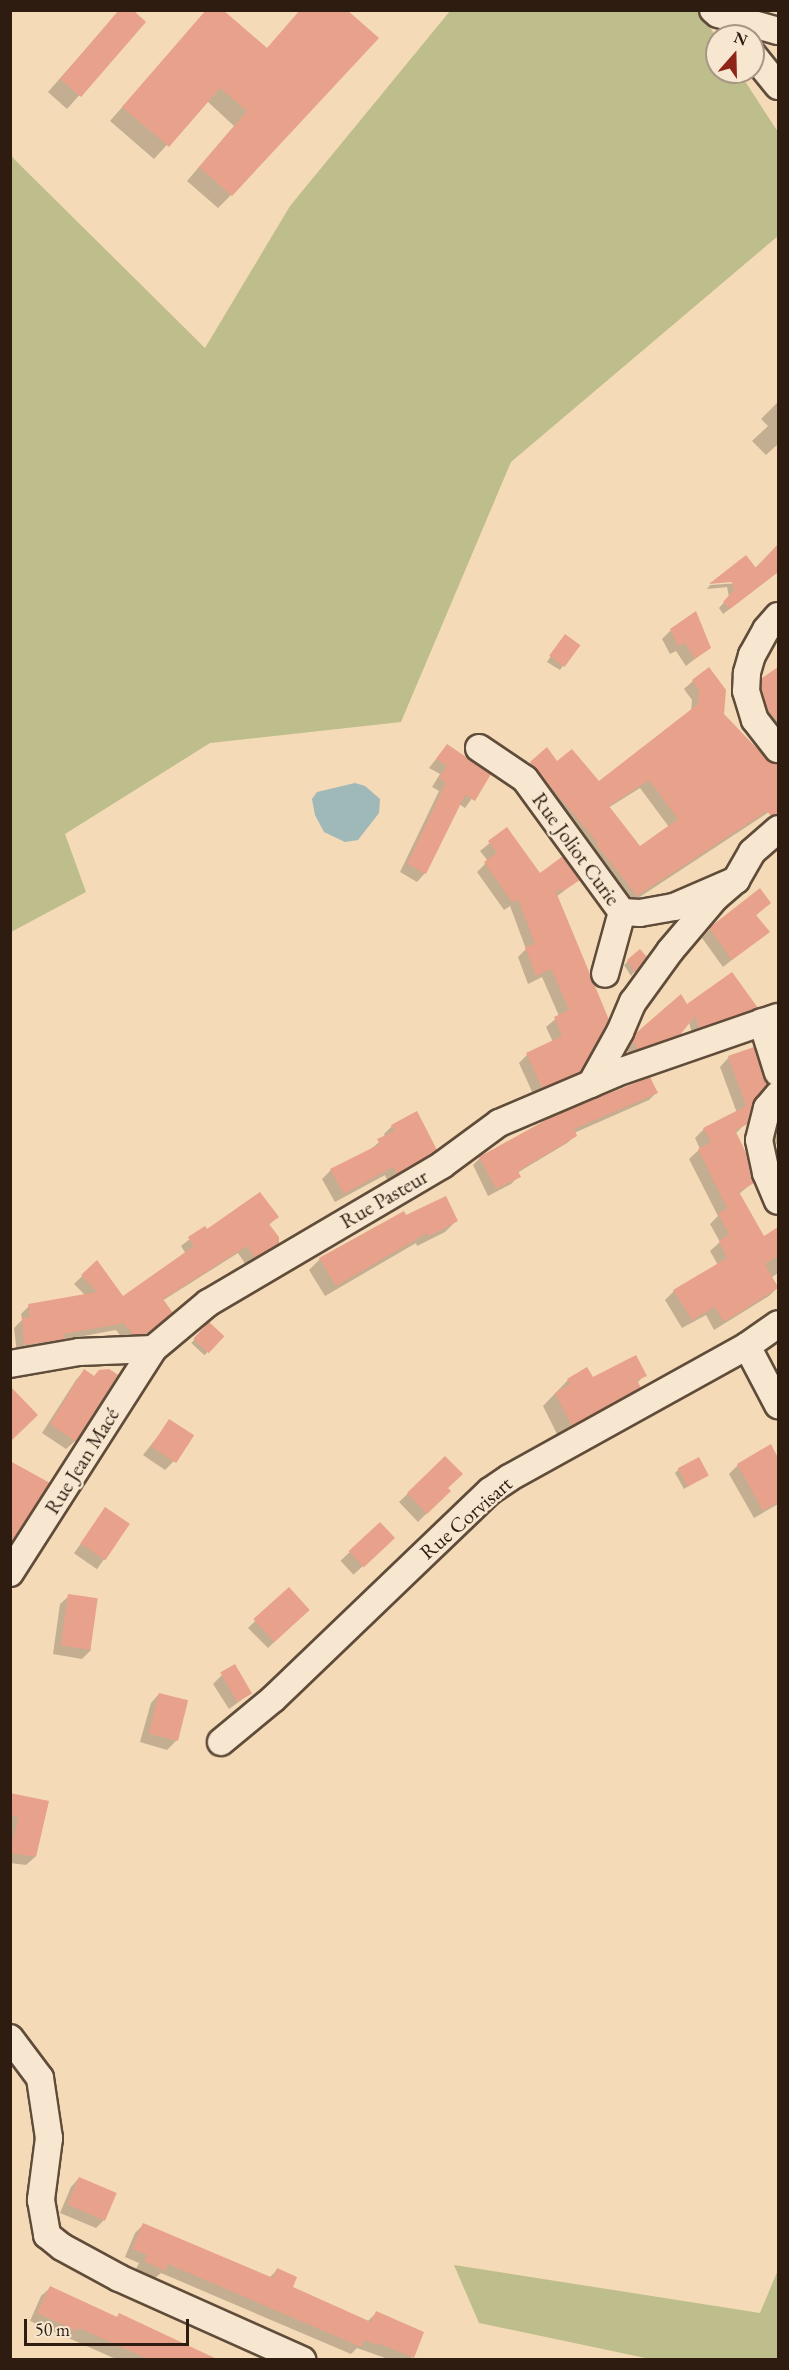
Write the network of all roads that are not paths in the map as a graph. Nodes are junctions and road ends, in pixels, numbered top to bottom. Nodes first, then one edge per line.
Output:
1 (716, 12) edge
2 (726, 24) edge
3 (778, 31) edge
4 (765, 70) edge
5 (778, 86) edge
6 (778, 615) edge
7 (479, 748) dead end
8 (778, 749) edge
9 (778, 829) edge
10 (736, 880) junction
11 (622, 912) junction
12 (605, 974) dead end
13 (770, 1020) edge
14 (778, 1073) edge
15 (591, 1084) junction
16 (778, 1095) edge
17 (778, 1201) edge
18 (778, 1324) edge
19 (747, 1346) junction
20 (153, 1349) junction
21 (10, 1364) edge
22 (778, 1405) edge
23 (10, 1573) edge
24 (220, 1742) dead end
25 (10, 2038) edge
26 (302, 2360) edge

1 - 2 street
1 - 3 street
4 - 5 street
6 - 8 street
7 - 11 street, Rue Joliot Curie
9 - 10 street
10 - 11 street
10 - 15 street
11 - 12 street, Rue Joliot Curie
13 - 14 street
13 - 15 street, Rue Pasteur
15 - 20 street, Rue Pasteur
16 - 17 street
18 - 19 street, Rue Corvisart
19 - 22 street
19 - 24 street, Rue Corvisart
20 - 21 street
20 - 23 street, Rue Jean Macé
25 - 26 street

